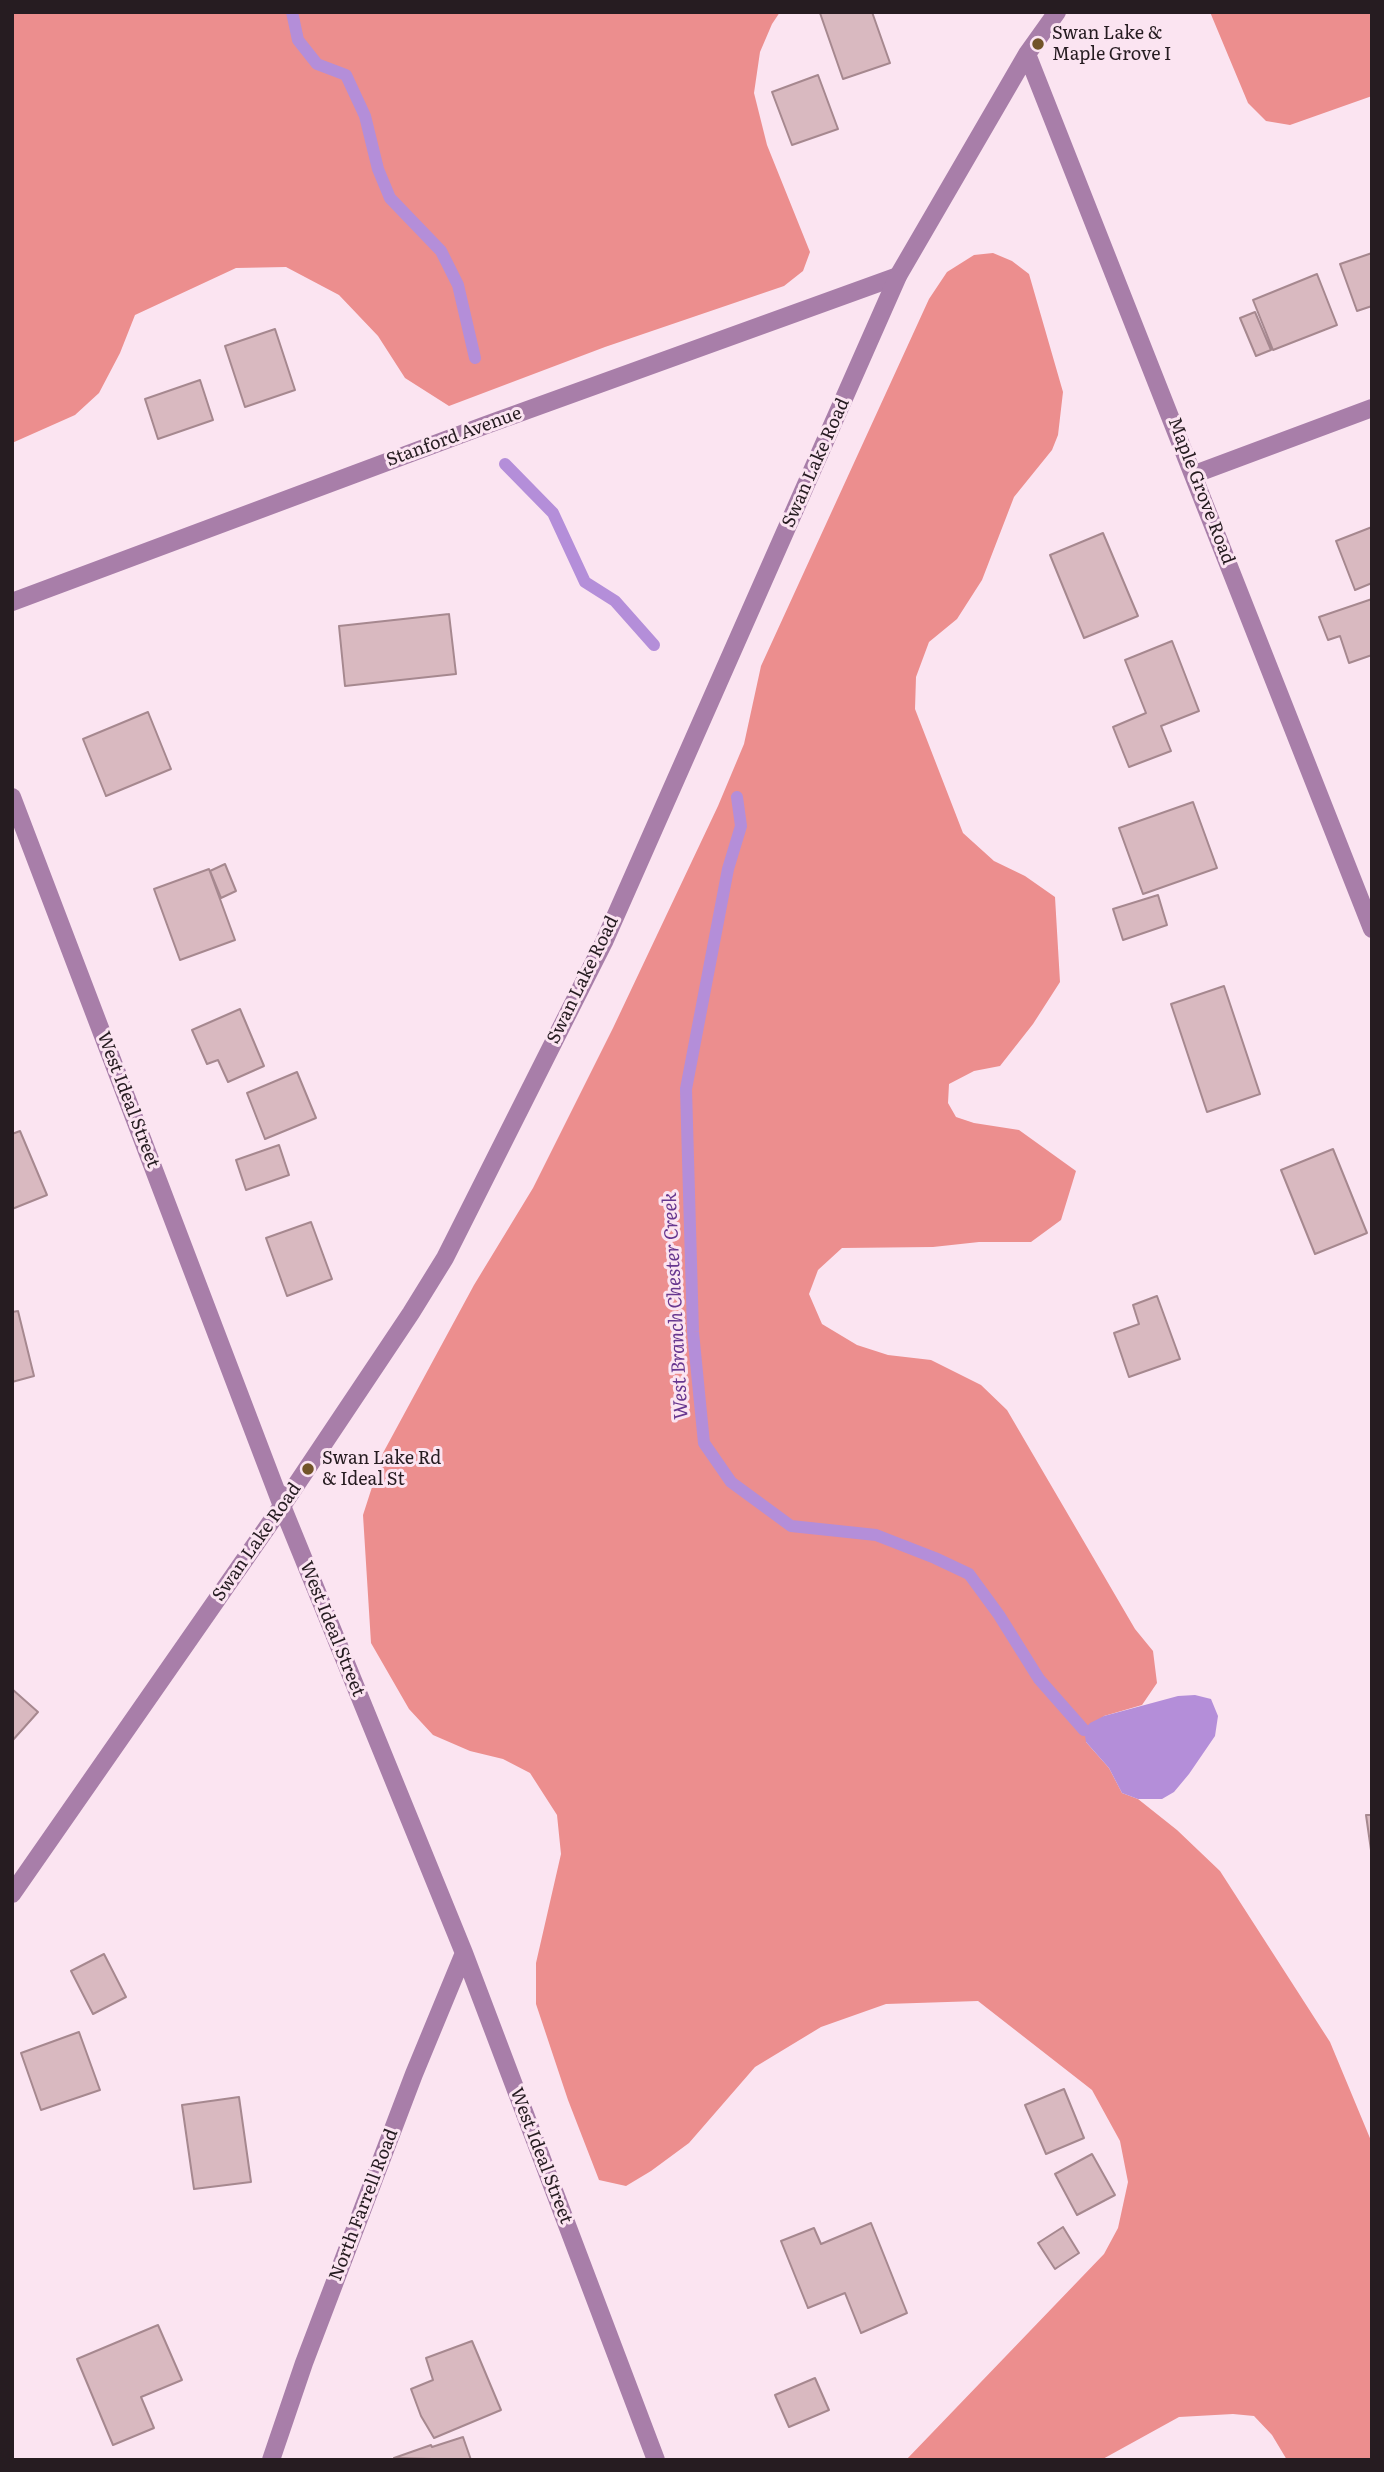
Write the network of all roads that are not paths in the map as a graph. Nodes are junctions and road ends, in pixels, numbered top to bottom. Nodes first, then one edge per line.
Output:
1 (1057, 12) edge
2 (1027, 54) junction
3 (898, 276) junction
4 (1372, 408) edge
5 (1195, 474) junction
6 (12, 602) edge
7 (12, 797) edge
8 (1372, 929) edge
9 (282, 1506) junction
10 (12, 1894) edge
11 (464, 1953) junction
12 (271, 2460) edge
13 (656, 2460) edge

1 - 2 street, Swan Lake Road
2 - 3 street, Swan Lake Road
2 - 5 street, Maple Grove Road
3 - 6 street, Stanford Avenue
3 - 9 street, Swan Lake Road
4 - 5 street
5 - 8 street, Maple Grove Road
7 - 9 street, West Ideal Street
9 - 10 street, Swan Lake Road
9 - 11 street, West Ideal Street
11 - 12 street, North Farrell Road
11 - 13 street, West Ideal Street

